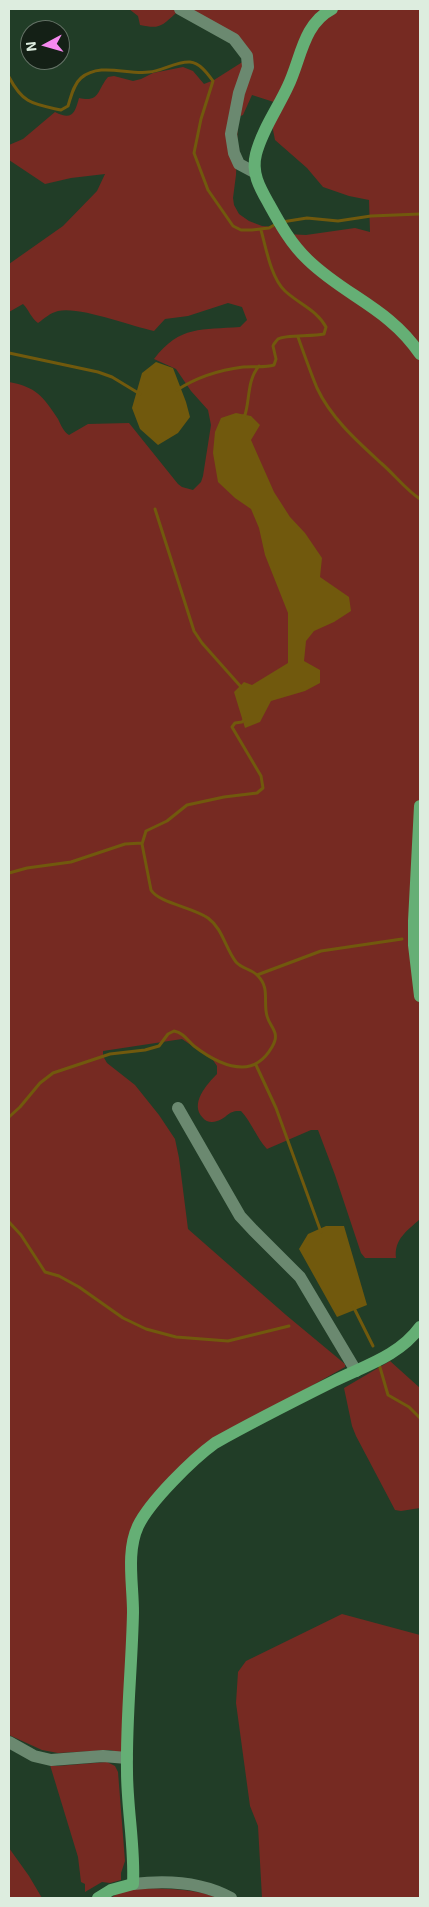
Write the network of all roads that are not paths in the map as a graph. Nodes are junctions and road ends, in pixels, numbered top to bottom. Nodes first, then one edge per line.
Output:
1 (180, 9) edge
2 (332, 9) edge
3 (254, 172) junction
4 (420, 354) edge
5 (420, 806) edge
6 (420, 996) edge
7 (178, 1108) dead end
8 (420, 1327) edge
9 (356, 1371) junction
10 (9, 1742) edge
11 (127, 1758) junction
12 (133, 1884) junction
13 (98, 1898) edge
14 (232, 1898) edge

1 - 3 street
2 - 3 main road
3 - 4 main road
5 - 6 main road
7 - 9 street
8 - 9 main road
9 - 11 main road
10 - 11 street
11 - 12 main road
12 - 13 main road
12 - 14 street

